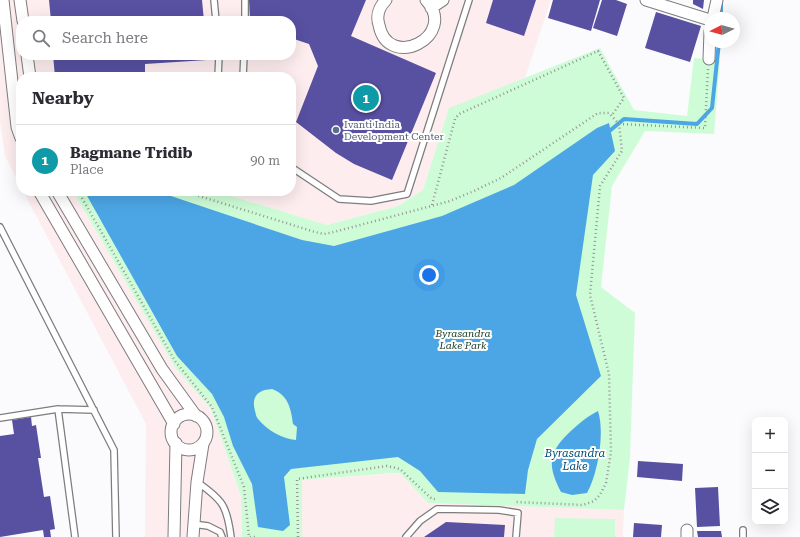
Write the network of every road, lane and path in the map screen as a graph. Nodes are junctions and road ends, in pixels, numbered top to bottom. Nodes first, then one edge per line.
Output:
1 (3, 0) edge
2 (20, 0) edge
3 (214, 0) edge
4 (245, 0) edge
5 (386, 0) edge
6 (443, 0) edge
7 (469, 0) edge
8 (646, 0) edge
9 (717, 0) edge
10 (429, 4) edge
11 (714, 12) edge
12 (22, 16) edge
13 (216, 16) edge
14 (245, 16) edge
15 (704, 18) edge
16 (709, 48) edge
17 (709, 59) joint
18 (28, 60) edge
19 (219, 60) edge
20 (244, 60) edge
21 (30, 72) edge
22 (218, 72) edge
23 (243, 72) edge
24 (612, 116) junction
25 (16, 118) edge
26 (619, 124) junction
27 (296, 170) edge
28 (42, 196) edge
29 (60, 196) edge
30 (81, 196) edge
31 (199, 196) edge
32 (432, 206) junction
33 (0, 227) edge
34 (58, 409) junction
35 (94, 410) junction
36 (196, 416) junction
37 (0, 418) edge
38 (174, 424) junction
39 (176, 443) junction
40 (203, 444) junction
41 (197, 482) junction
42 (440, 499) dead end
43 (511, 502) dead end
44 (193, 524) junction
45 (743, 530) dead end
46 (75, 537) edge
47 (116, 537) edge
48 (174, 537) edge
49 (193, 537) edge
50 (222, 537) edge
51 (231, 537) edge
52 (258, 537) edge
53 (298, 537) edge
54 (406, 537) edge
55 (516, 537) edge
56 (742, 537) edge

1 - 25 street
2 - 12 street
3 - 13 lane
4 - 14 lane
5 - 10 street
6 - 10 street
7 - 27 lane
8 - 15 street
9 - 11 street
16 - 17 street
17 - 26 path
18 - 21 street
19 - 22 lane
20 - 23 lane
24 - 26 path
24 - 32 path
24 - 32 path
26 - 43 path
28 - 38 street
29 - 36 street
30 - 52 path
31 - 32 path
33 - 35 lane
34 - 35 lane
34 - 37 lane
34 - 46 lane
35 - 47 lane
36 - 38 street
36 - 40 street
38 - 39 street
39 - 40 street
39 - 48 street
40 - 41 street
41 - 44 street
41 - 51 lane
42 - 53 path
44 - 49 street
44 - 50 lane
45 - 56 lane
54 - 55 lane

